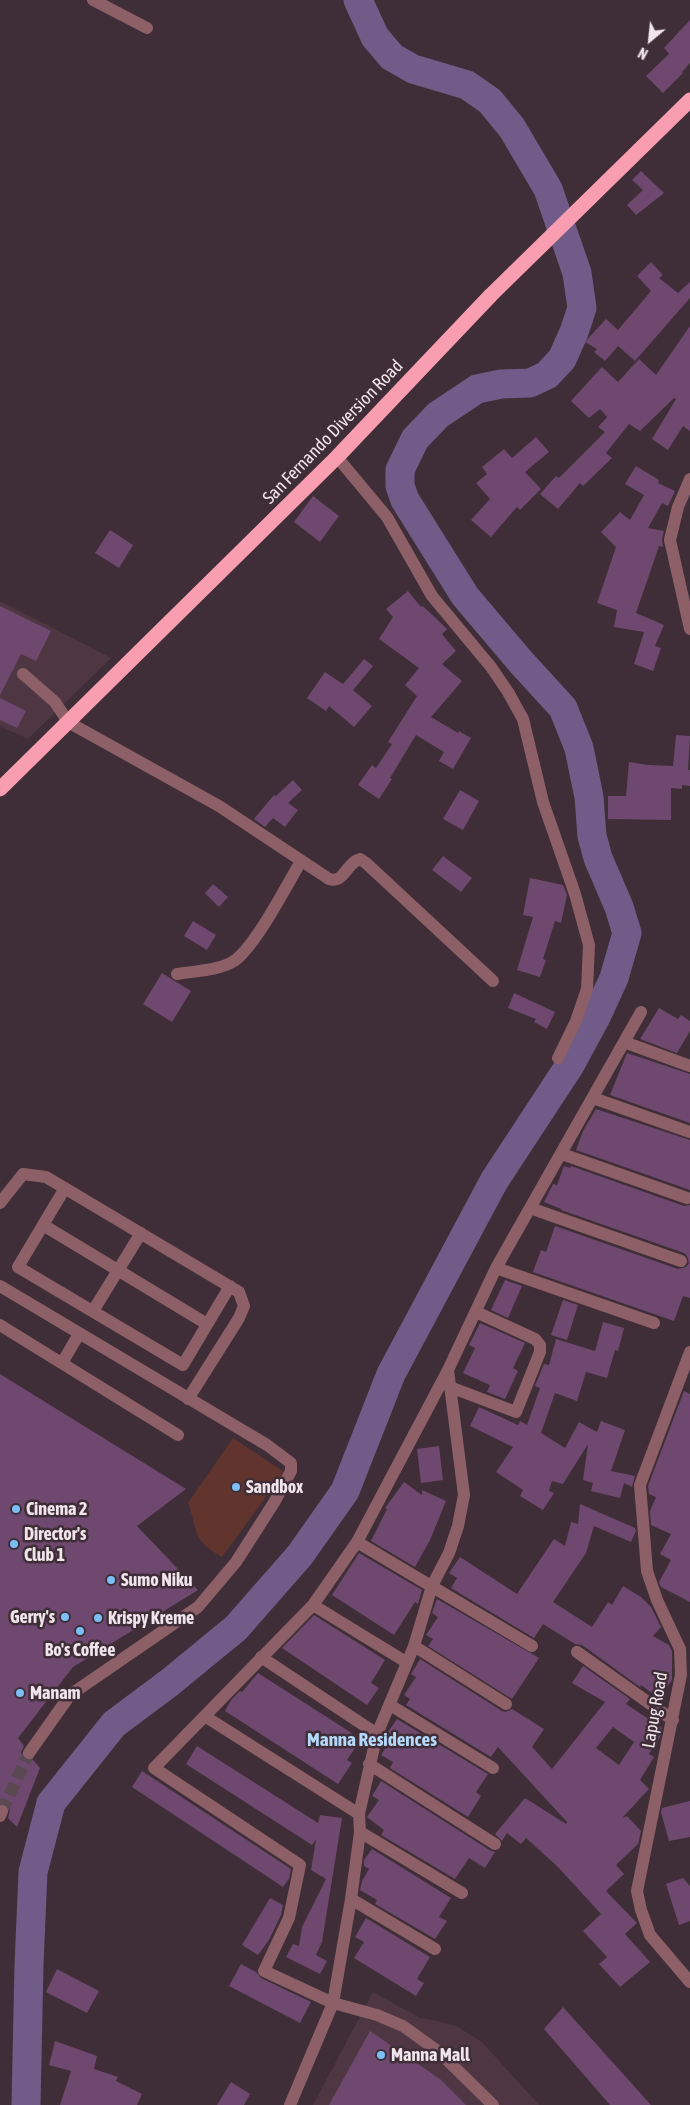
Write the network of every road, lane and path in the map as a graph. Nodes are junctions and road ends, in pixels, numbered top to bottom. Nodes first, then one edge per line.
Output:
1 (93, 0) edge
2 (147, 28) dead end
3 (690, 100) edge
4 (336, 457) junction
5 (690, 479) edge
6 (690, 629) edge
7 (23, 674) dead end
8 (68, 722) junction
9 (0, 788) edge
10 (301, 861) junction
11 (177, 974) dead end
12 (493, 981) dead end
13 (641, 1012) dead end
14 (624, 1042) junction
15 (558, 1058) dead end
16 (690, 1066) edge
17 (593, 1098) junction
18 (690, 1132) edge
19 (562, 1154) junction
20 (65, 1188) junction
21 (687, 1198) dead end
22 (0, 1203) edge
23 (530, 1208) junction
24 (43, 1225) junction
25 (141, 1233) junction
26 (681, 1261) dead end
27 (496, 1268) junction
28 (118, 1270) junction
29 (0, 1286) edge
30 (230, 1286) junction
31 (93, 1312) junction
32 (476, 1312) junction
33 (654, 1322) dead end
34 (207, 1324) junction
35 (0, 1325) edge
36 (79, 1334) junction
37 (690, 1352) edge
38 (62, 1363) junction
39 (448, 1370) junction
40 (685, 1379) edge
41 (450, 1387) junction
42 (188, 1399) junction
43 (178, 1434) dead end
44 (357, 1542) junction
45 (432, 1586) junction
46 (313, 1605) junction
47 (414, 1646) junction
48 (532, 1646) dead end
49 (577, 1652) dead end
50 (261, 1657) junction
51 (406, 1662) junction
52 (506, 1704) dead end
53 (390, 1705) junction
54 (206, 1717) junction
55 (673, 1720) junction
56 (378, 1734) junction
57 (29, 1753) tunnel mouth
58 (369, 1764) junction
59 (493, 1768) dead end
60 (359, 1814) junction
61 (360, 1832) junction
62 (495, 1844) dead end
63 (462, 1893) dead end
64 (351, 1899) junction
65 (435, 1949) dead end
66 (690, 1982) edge
67 (333, 2003) junction
68 (290, 2105) edge
69 (493, 2105) edge

1 - 2 street
3 - 4 highway, San Fernando Diversion Road
4 - 8 highway, San Fernando Diversion Road
4 - 15 street
5 - 6 street
7 - 8 street
8 - 9 highway, San Fernando Diversion Road
8 - 10 street
10 - 11 street
10 - 12 street
13 - 14 street
14 - 16 street
14 - 17 street
17 - 18 street
17 - 19 street
19 - 21 street
19 - 23 street
20 - 22 street
20 - 24 street
20 - 25 street
23 - 26 street
23 - 27 street
24 - 28 street
24 - 31 street
25 - 28 street
25 - 30 street
27 - 32 street
27 - 33 street
28 - 31 street
28 - 34 street
29 - 36 street
30 - 34 street
30 - 42 street
31 - 34 street
32 - 39 street
32 - 41 street
35 - 38 street
36 - 38 street
36 - 42 street
37 - 40 street, Lapug Road
38 - 43 street
39 - 41 street
39 - 44 street
40 - 55 street, Lapug Road
41 - 45 street
42 - 57 street
44 - 45 street
44 - 46 street
45 - 47 street
45 - 48 street
46 - 50 street
46 - 51 street
47 - 51 street
47 - 52 street
49 - 55 street
50 - 54 street
50 - 56 street
51 - 53 street
53 - 56 street
53 - 59 street
54 - 60 street
54 - 67 street
55 - 66 street, Lapug Road
56 - 58 street
58 - 60 street
58 - 62 street
60 - 61 street
61 - 63 street
61 - 64 street
64 - 65 street
64 - 67 street
67 - 68 street
67 - 69 street

